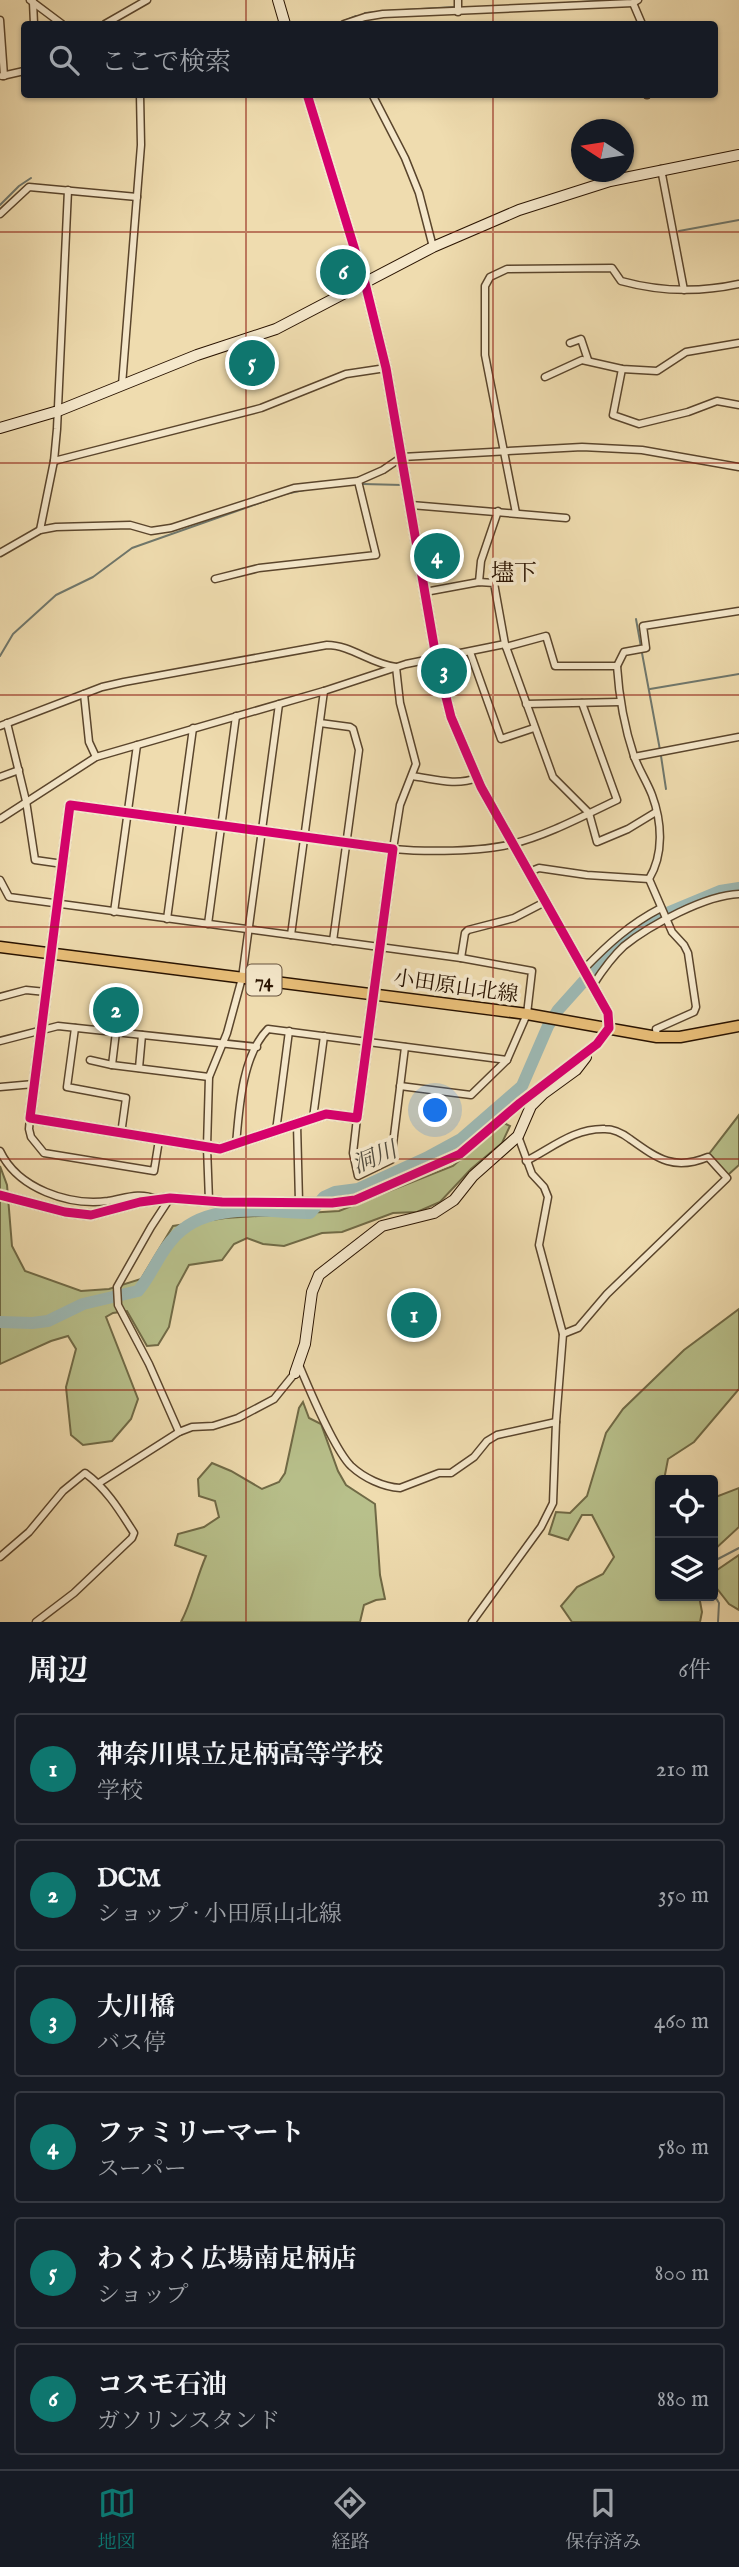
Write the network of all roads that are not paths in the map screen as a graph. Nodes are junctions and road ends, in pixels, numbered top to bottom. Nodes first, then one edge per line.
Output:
1 (147, 0) edge
2 (278, 0) edge
3 (458, 0) edge
4 (32, 1) edge
5 (636, 1) edge
6 (552, 4) edge
7 (458, 12) junction
8 (0, 20) edge
9 (34, 21) edge
10 (58, 21) edge
11 (110, 21) edge
12 (284, 21) edge
13 (365, 21) edge
14 (641, 21) edge
15 (21, 72) edge
16 (2, 76) edge
17 (140, 98) edge
18 (308, 98) edge
19 (374, 98) edge
20 (739, 155) edge
21 (661, 169) junction
22 (68, 190) junction
23 (137, 197) junction
24 (0, 214) edge
25 (433, 247) junction
26 (365, 283) junction
27 (739, 284) edge
28 (684, 290) junction
29 (570, 342) dead end
30 (739, 343) edge
31 (588, 360) junction
32 (386, 368) junction
33 (622, 369) junction
34 (545, 377) dead end
35 (122, 385) junction
36 (739, 405) edge
37 (58, 411) junction
38 (0, 428) edge
39 (502, 450) junction
40 (402, 457) junction
41 (54, 461) junction
42 (739, 467) edge
43 (359, 484) junction
44 (411, 505) junction
45 (498, 511) junction
46 (516, 513) junction
47 (566, 518) dead end
48 (40, 530) junction
49 (0, 554) edge
50 (215, 579) dead end
51 (479, 582) junction
52 (425, 592) junction
53 (739, 611) edge
54 (505, 645) junction
55 (470, 652) junction
56 (436, 657) junction
57 (617, 666) junction
58 (396, 667) junction
59 (324, 691) junction
60 (84, 694) junction
61 (619, 702) junction
62 (582, 703) junction
63 (279, 704) junction
64 (526, 704) junction
65 (236, 716) junction
66 (320, 723) junction
67 (4, 724) edge
68 (193, 728) junction
69 (534, 728) junction
70 (739, 737) edge
71 (136, 744) junction
72 (96, 757) junction
73 (634, 757) junction
74 (19, 770) junction
75 (412, 776) junction
76 (0, 777) edge
77 (477, 778) junction
78 (26, 801) junction
79 (656, 811) junction
80 (589, 813) junction
81 (129, 814) junction
82 (0, 819) edge
83 (182, 820) junction
84 (223, 826) junction
85 (264, 830) junction
86 (305, 835) junction
87 (347, 843) junction
88 (512, 844) junction
89 (393, 849) junction
90 (63, 864) junction
91 (529, 872) junction
92 (649, 879) junction
93 (0, 880) edge
94 (739, 894) edge
95 (545, 902) junction
96 (59, 905) junction
97 (661, 908) junction
98 (114, 912) junction
99 (167, 919) junction
100 (667, 920) junction
101 (208, 924) junction
102 (250, 930) junction
103 (291, 936) junction
104 (333, 941) junction
105 (0, 947) edge
106 (380, 947) junction
107 (53, 952) junction
108 (461, 958) junction
109 (584, 970) junction
110 (242, 978) junction
111 (593, 984) junction
112 (46, 992) junction
113 (373, 994) junction
114 (0, 997) edge
115 (528, 1014) junction
116 (739, 1026) edge
117 (75, 1028) junction
118 (609, 1028) junction
119 (41, 1030) junction
120 (289, 1031) junction
121 (116, 1032) junction
122 (142, 1035) junction
123 (324, 1036) junction
124 (656, 1037) junction
125 (0, 1041) edge
126 (367, 1042) junction
127 (221, 1044) junction
128 (257, 1047) junction
129 (405, 1047) junction
130 (587, 1053) junction
131 (90, 1060) dead end
132 (507, 1060) junction
133 (112, 1065) junction
134 (139, 1068) junction
135 (209, 1077) junction
136 (34, 1084) junction
137 (400, 1086) junction
138 (0, 1087) edge
139 (30, 1118) junction
140 (313, 1118) junction
141 (357, 1118) junction
142 (297, 1124) junction
143 (276, 1131) junction
144 (121, 1134) junction
145 (518, 1136) junction
146 (159, 1140) junction
147 (236, 1145) junction
148 (207, 1147) junction
149 (0, 1151) edge
150 (526, 1161) junction
151 (1, 1193) edge
152 (170, 1198) junction
153 (158, 1200) junction
154 (209, 1201) junction
155 (299, 1202) junction
156 (563, 1334) junction
157 (297, 1369) junction
158 (556, 1422) junction
159 (178, 1432) junction
160 (99, 1483) junction
161 (0, 1557) edge
162 (36, 1622) edge
163 (472, 1622) edge

1 - 11 street
2 - 12 street
3 - 7 street
4 - 9 street
4 - 10 street
5 - 6 street
5 - 14 street
6 - 7 street
7 - 13 street
8 - 16 street
15 - 16 street
17 - 23 street
18 - 26 street
19 - 25 street
20 - 21 street
21 - 25 street
21 - 28 street
22 - 23 street
22 - 24 street
22 - 37 street
23 - 35 street
25 - 26 street
26 - 32 street
26 - 35 street
27 - 28 street
28 - 39 street
29 - 31 street
30 - 33 street
31 - 33 street
31 - 34 street
32 - 40 street
32 - 41 street
33 - 36 street
35 - 37 street
37 - 38 street
37 - 41 street
39 - 40 street
39 - 42 street
39 - 46 street
40 - 43 street
40 - 44 street
41 - 48 street
43 - 48 street
43 - 50 street
44 - 45 street
44 - 52 street
45 - 46 street
45 - 51 street
46 - 47 street
48 - 49 street
51 - 52 street
51 - 54 street
52 - 56 street
53 - 57 street
54 - 55 street
54 - 57 street
54 - 64 street
55 - 56 street
55 - 69 street
56 - 58 street
56 - 77 street
57 - 61 street
58 - 59 street
58 - 60 street
58 - 75 street
59 - 63 street
59 - 66 street
60 - 67 street
60 - 72 street
61 - 62 street
61 - 73 street
62 - 64 street
62 - 80 street
63 - 65 street
63 - 85 street
64 - 69 street
65 - 68 street
65 - 84 street
66 - 86 street
66 - 87 street
67 - 74 street
68 - 71 street
68 - 83 street
69 - 80 street
70 - 73 street
71 - 72 street
71 - 81 street
72 - 78 street
73 - 79 street
74 - 76 street
74 - 78 street
75 - 77 street
75 - 89 street
77 - 88 street
78 - 82 street
78 - 90 street
79 - 80 street
79 - 92 street
80 - 88 street
81 - 83 street
81 - 90 street
81 - 98 street
83 - 84 street
83 - 99 street
84 - 85 street
84 - 101 street
85 - 86 street
85 - 102 street
86 - 87 street
86 - 103 street
87 - 89 street
87 - 104 street
88 - 89 street
88 - 91 street
89 - 106 street
90 - 96 street
91 - 92 street
91 - 95 street
92 - 97 street
93 - 96 street
94 - 100 street
95 - 108 street
95 - 109 street
96 - 98 street
96 - 107 street
97 - 100 street
97 - 109 street
98 - 99 street
99 - 101 street
100 - 111 street
100 - 124 street
101 - 102 street
102 - 103 street
102 - 110 street
103 - 104 street
104 - 106 street
105 - 107 main road, 小田原山北線 / 74
106 - 108 street
106 - 113 street
107 - 110 main road, 小田原山北線 / 74
107 - 112 street
108 - 115 street
109 - 111 street
110 - 113 main road, 小田原山北線 / 74
110 - 127 street
111 - 118 street
112 - 114 street
112 - 119 street
113 - 115 main road, 小田原山北線 / 74
113 - 126 street
115 - 118 main road, 小田原山北線 / 74
115 - 132 street
116 - 124 main road, 小田原山北線 / 74
117 - 119 street
117 - 121 street
117 - 144 street
118 - 124 main road, 小田原山北線 / 74
118 - 130 street
119 - 125 street
119 - 136 street
120 - 123 street
120 - 128 street
120 - 143 street
121 - 122 street
121 - 133 street
122 - 127 street
122 - 134 street
123 - 126 street
123 - 140 street
126 - 129 street
126 - 141 street
127 - 128 street
127 - 135 street
128 - 147 street
129 - 132 street
129 - 137 street
130 - 145 street
130 - 155 street
131 - 133 street
132 - 137 street
133 - 134 street
134 - 135 street
135 - 148 street
136 - 138 street
136 - 139 street
137 - 141 street
139 - 144 street
139 - 146 street
140 - 141 street
140 - 142 street
142 - 143 street
142 - 155 street
143 - 147 street
144 - 146 street
145 - 150 street
145 - 157 street
146 - 148 street
147 - 148 street
148 - 154 street
149 - 153 street
150 - 156 street
150 - 156 street
151 - 153 street
152 - 153 street
152 - 154 street
152 - 159 street
154 - 155 street
156 - 158 street
157 - 158 street
157 - 159 street
158 - 163 street
159 - 160 street
160 - 161 street
160 - 162 street

